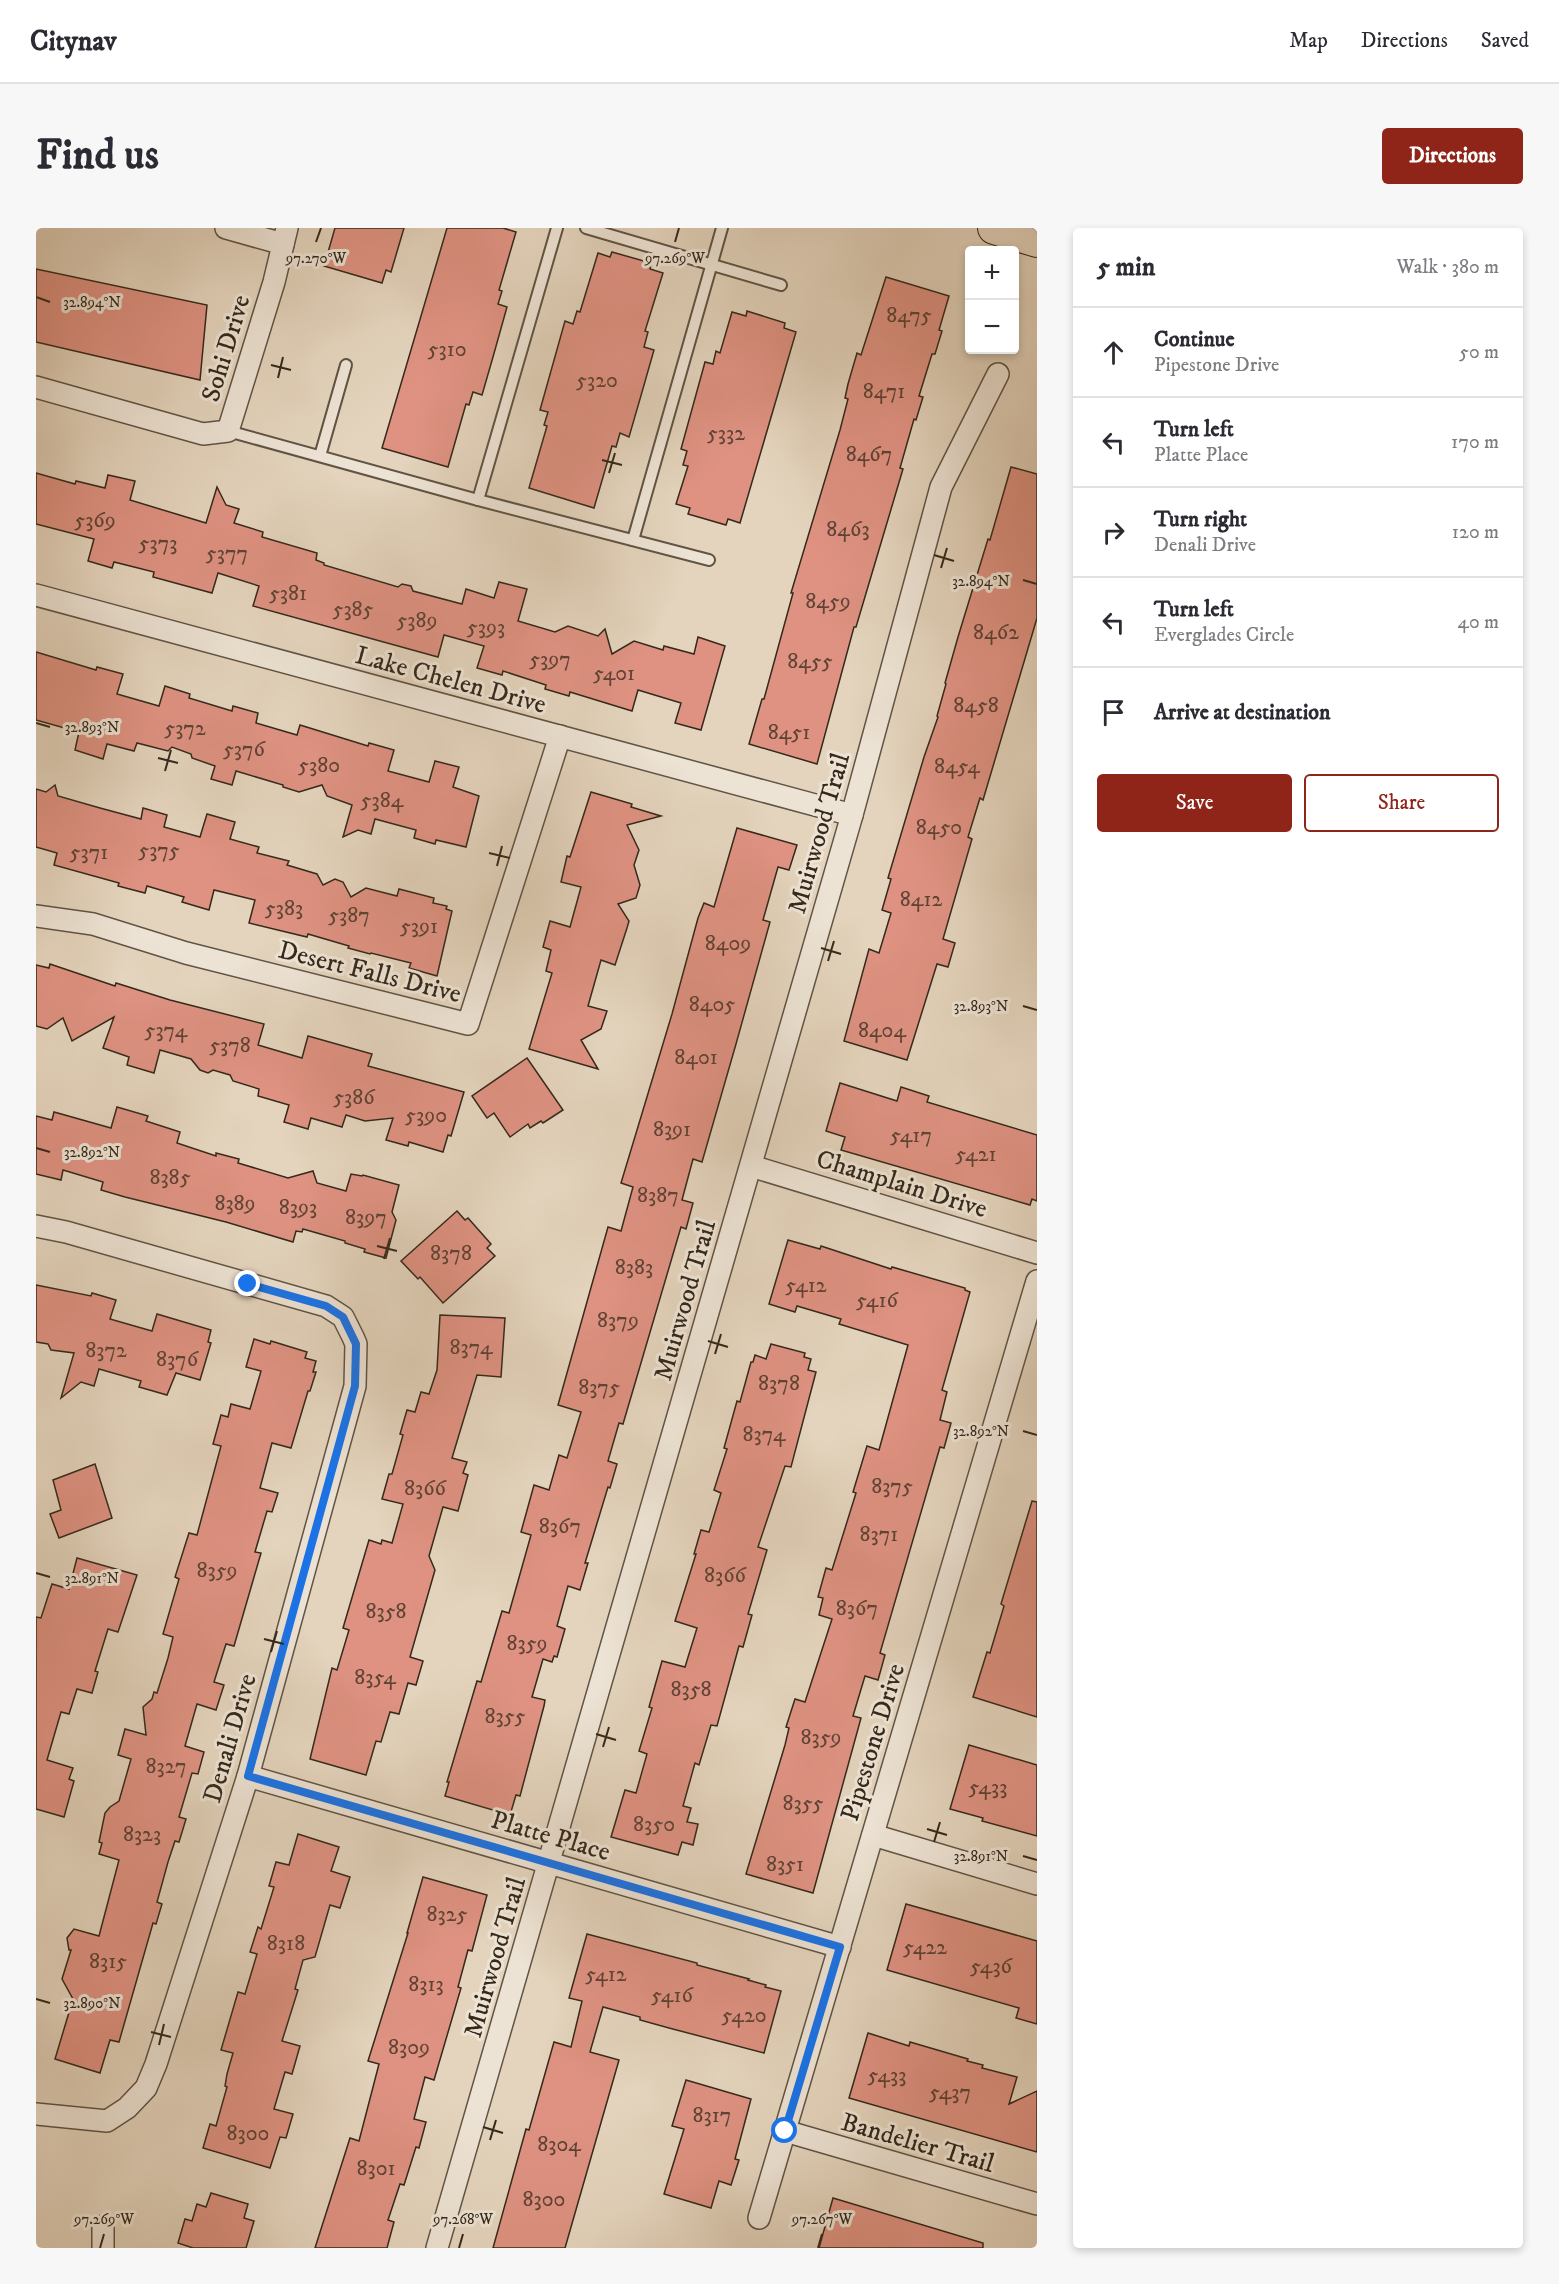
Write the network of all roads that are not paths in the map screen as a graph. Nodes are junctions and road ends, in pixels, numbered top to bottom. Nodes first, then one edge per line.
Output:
1 (226, 228) edge
2 (557, 228) edge
3 (586, 228) edge
4 (722, 228) edge
5 (994, 228) edge
6 (285, 236) edge
7 (1037, 241) edge
8 (712, 265) junction
9 (781, 285) dead end
10 (346, 365) dead end
11 (998, 374) dead end
12 (36, 387) edge
13 (228, 431) junction
14 (320, 456) junction
15 (478, 500) junction
16 (633, 540) junction
17 (709, 560) dead end
18 (36, 595) edge
19 (560, 736) junction
20 (852, 815) junction
21 (36, 916) edge
22 (751, 1166) junction
23 (36, 1226) edge
24 (1037, 1253) edge
25 (1037, 1281) edge
26 (248, 1776) junction
27 (873, 1835) junction
28 (550, 1863) junction
29 (1037, 1884) edge
30 (840, 1947) junction
31 (36, 2114) edge
32 (785, 2131) junction
33 (1037, 2204) edge
34 (759, 2218) dead end
35 (103, 2226) dead end
36 (103, 2248) edge
37 (437, 2248) edge

1 - 6 street
2 - 15 lane
3 - 8 lane
4 - 8 lane
5 - 7 main road
6 - 13 street, Sohi Drive
8 - 9 lane
8 - 16 lane
10 - 14 lane
11 - 20 street, Muirwood Trail
12 - 13 street, Sohi Drive
13 - 14 lane
14 - 15 lane
15 - 16 lane
16 - 17 lane
18 - 19 street, Lake Chelen Drive
19 - 20 street, Lake Chelen Drive
19 - 21 street, Desert Falls Drive
20 - 22 street, Muirwood Trail
22 - 24 street, Champlain Drive
22 - 28 street, Muirwood Trail
23 - 26 street, Denali Drive
25 - 27 street, Pipestone Drive
26 - 28 street, Platte Place
26 - 31 street, Denali Drive
27 - 29 street
27 - 30 street, Pipestone Drive
28 - 30 street, Platte Place
28 - 37 street, Muirwood Trail
30 - 32 street, Pipestone Drive
32 - 33 street, Bandelier Trail
32 - 34 street, Pipestone Drive
35 - 36 street

